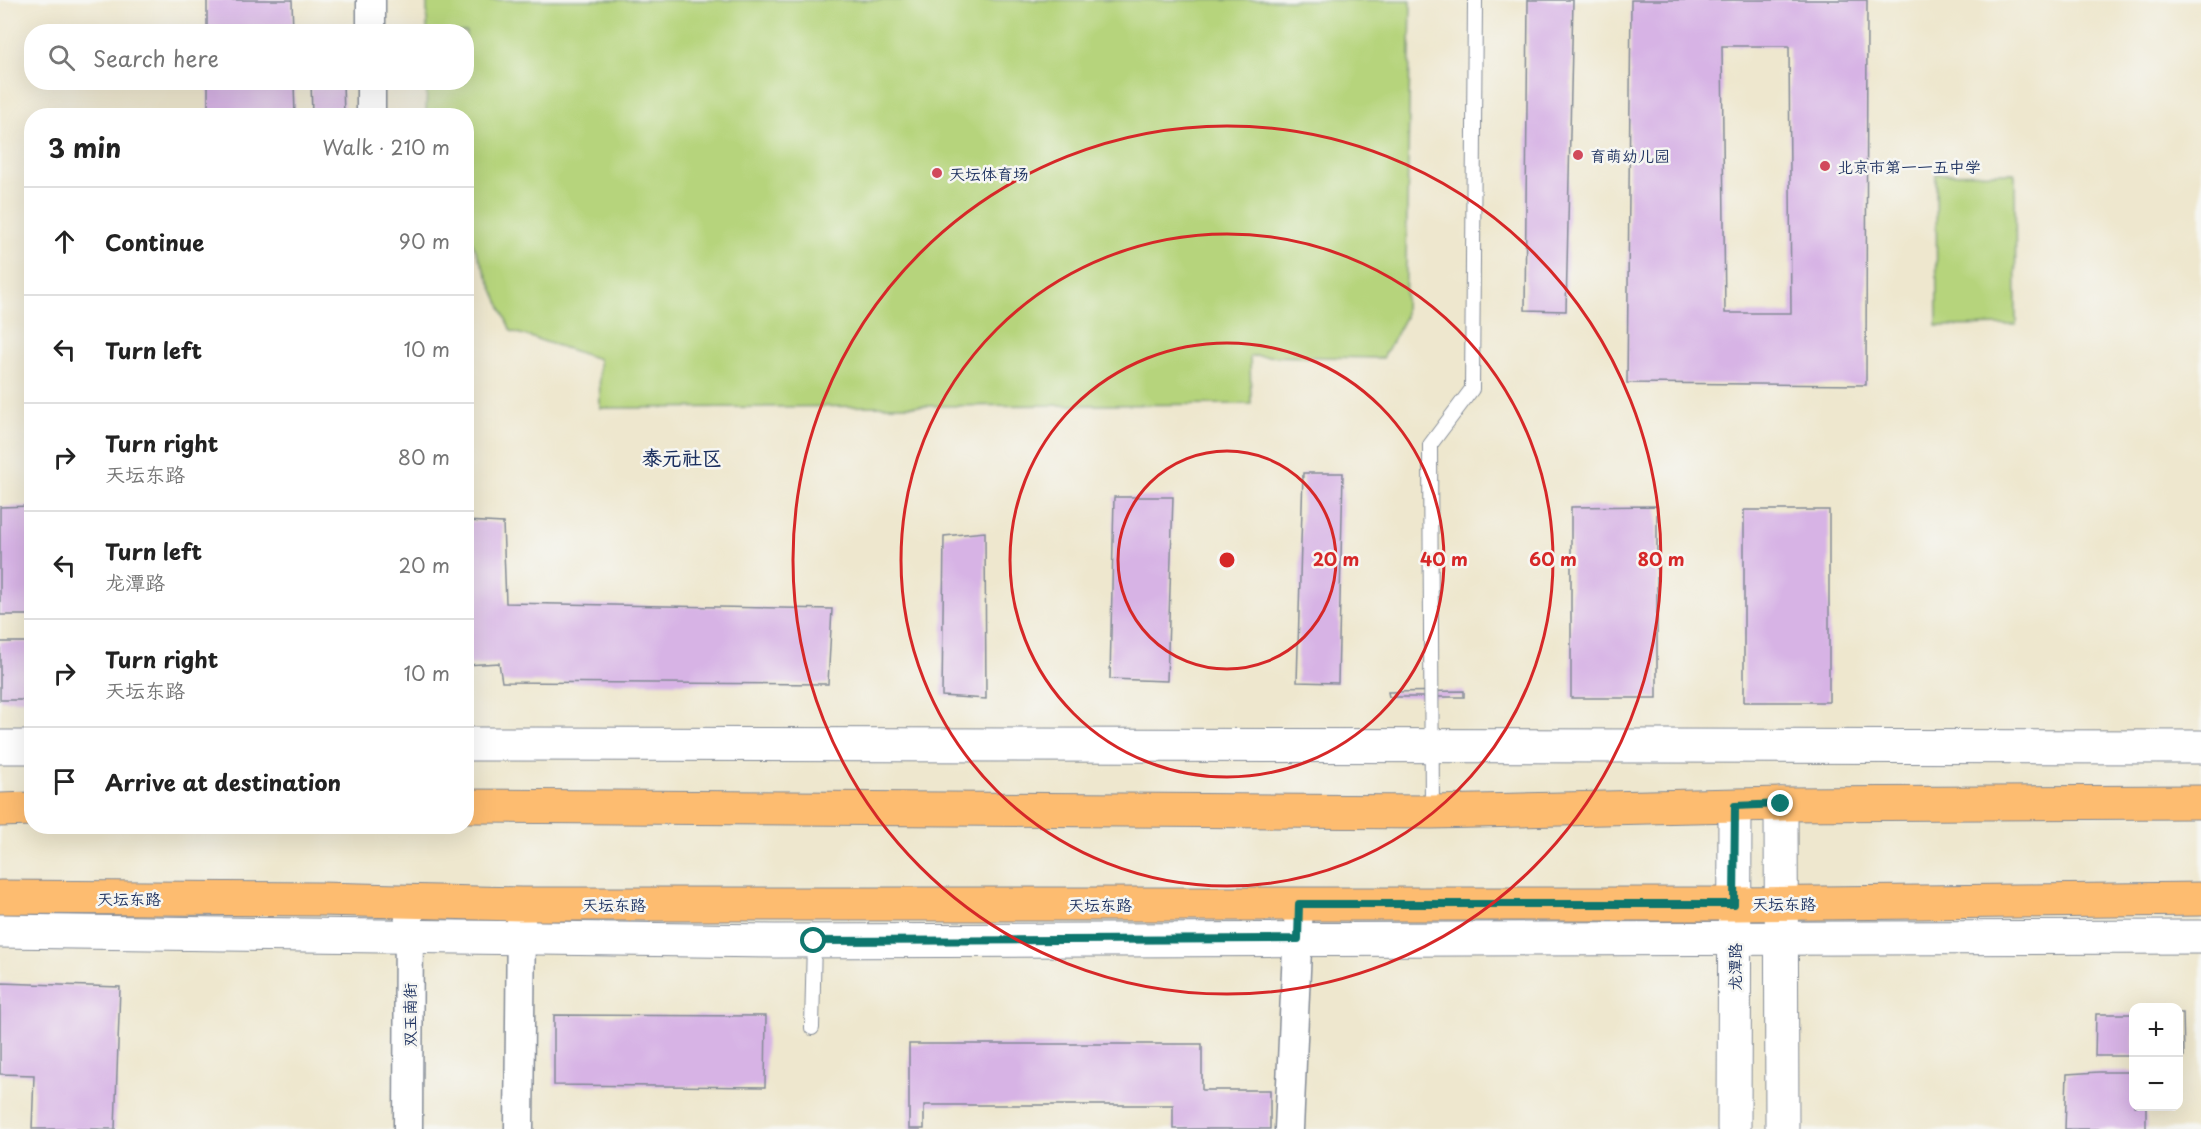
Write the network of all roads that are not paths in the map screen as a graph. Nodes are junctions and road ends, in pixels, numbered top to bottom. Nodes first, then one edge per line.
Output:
1 (371, 0) edge
2 (1475, 0) edge
3 (371, 24) edge
4 (371, 90) edge
5 (371, 108) edge
6 (474, 744) edge
7 (1432, 745) junction
8 (0, 747) edge
9 (24, 747) edge
10 (2201, 747) edge
11 (2201, 802) edge
12 (1781, 804) junction
13 (474, 806) edge
14 (1735, 806) junction
15 (24, 809) edge
16 (0, 810) edge
17 (1432, 812) junction
18 (0, 897) edge
19 (2201, 899) edge
20 (409, 901) junction
21 (521, 904) junction
22 (1299, 904) junction
23 (1734, 904) junction
24 (1783, 904) junction
25 (0, 932) edge
26 (409, 937) junction
27 (2201, 937) edge
28 (520, 938) junction
29 (1783, 938) junction
30 (1298, 939) junction
31 (1734, 939) junction
32 (814, 941) junction
33 (812, 1028) dead end
34 (408, 1129) edge
35 (519, 1129) edge
36 (1289, 1129) edge
37 (1734, 1129) edge
38 (1782, 1129) edge

1 - 3 street
2 - 7 lane
4 - 5 street
6 - 7 street
7 - 10 street
7 - 17 lane
8 - 9 street
11 - 12 main road
12 - 14 main road
12 - 24 street
13 - 17 main road
14 - 17 main road
14 - 23 street, 龙潭路
15 - 16 main road
18 - 20 main road, 天坛东路
19 - 24 main road, 天坛东路
20 - 21 main road, 天坛东路
20 - 26 street, 双玉南街
21 - 22 main road, 天坛东路
21 - 28 street
22 - 23 main road, 天坛东路
22 - 30 street
23 - 24 main road, 天坛东路
23 - 31 street, 龙潭路
24 - 29 street
25 - 26 street
26 - 28 street
26 - 34 street, 双玉南街
27 - 29 street
28 - 32 street
28 - 35 street
29 - 31 street
29 - 38 street
30 - 31 street
30 - 32 street
30 - 36 street
31 - 37 street, 龙潭路
32 - 33 lane

